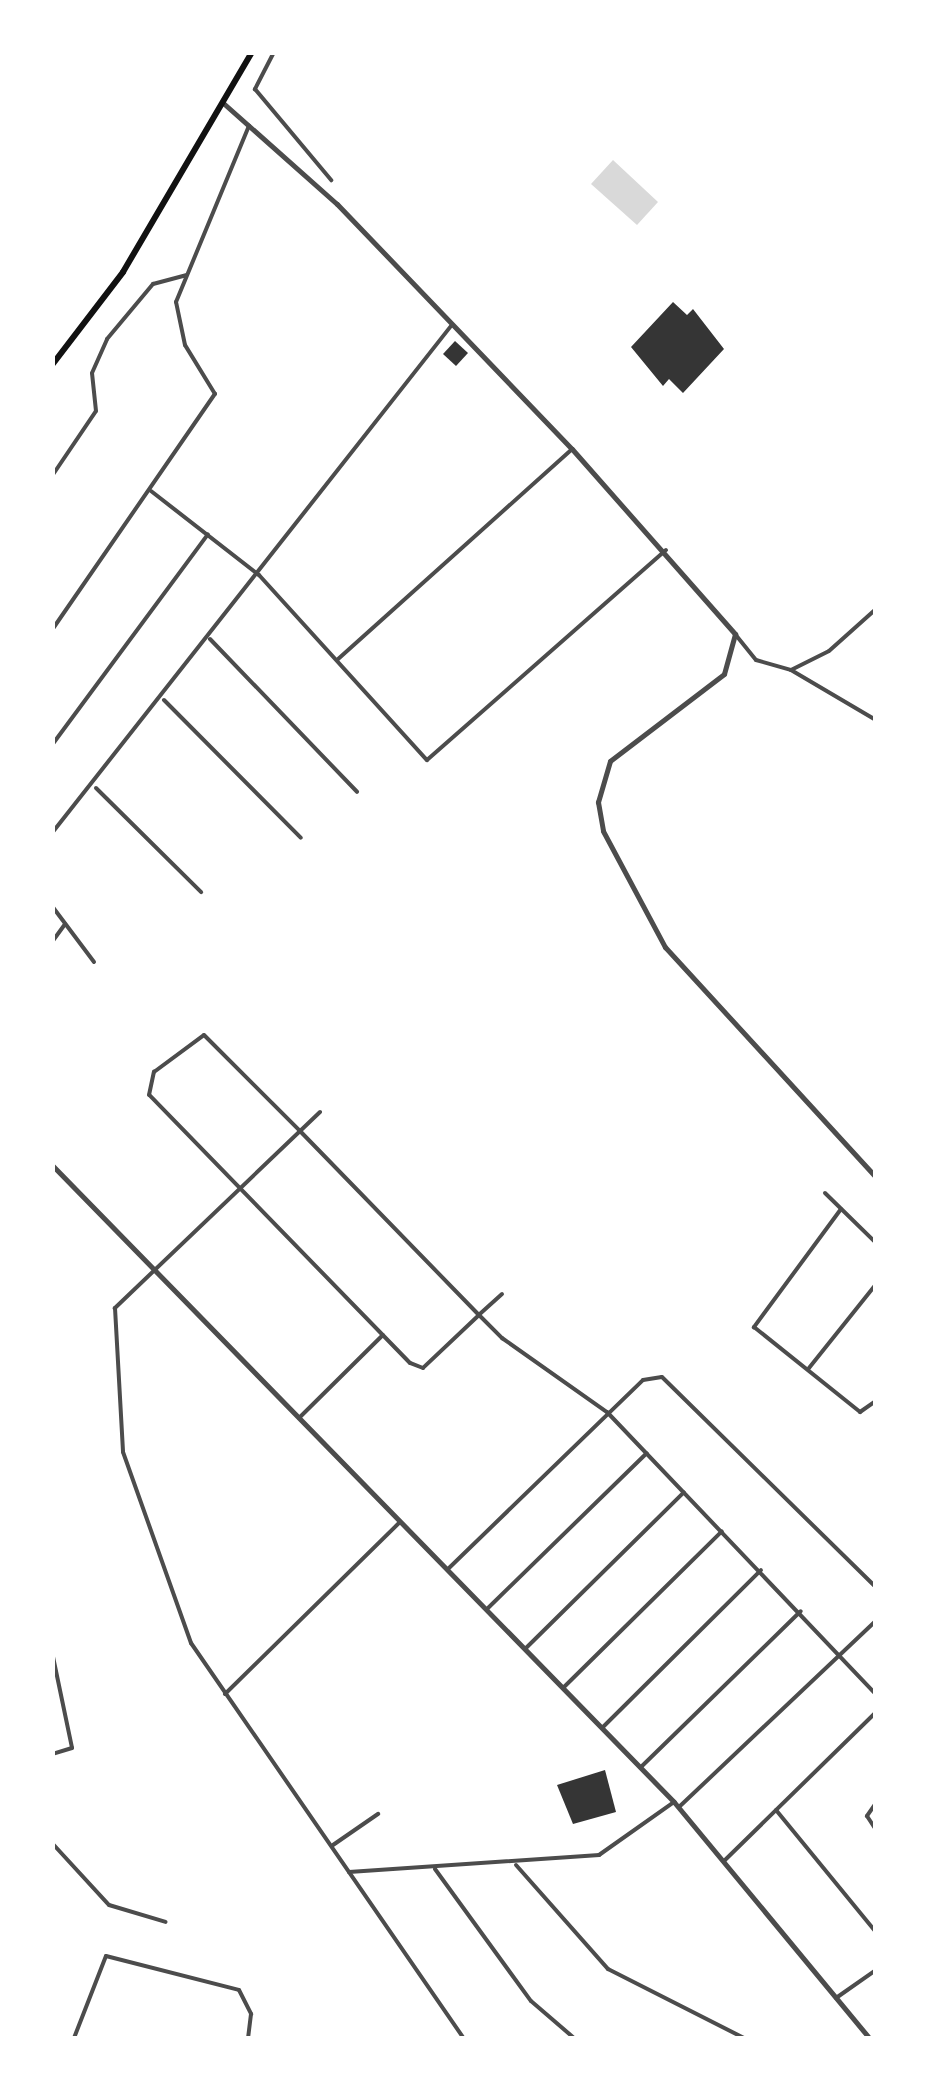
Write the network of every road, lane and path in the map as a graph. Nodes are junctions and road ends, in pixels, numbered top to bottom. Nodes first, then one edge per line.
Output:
1 (252, 52) edge
2 (274, 52) edge
3 (222, 102) junction
4 (249, 126) junction
5 (332, 180) dead end
6 (186, 275) junction
7 (452, 325) junction
8 (52, 365) edge
9 (572, 449) junction
10 (52, 476) edge
11 (151, 491) junction
12 (208, 534) junction
13 (666, 550) junction
14 (259, 575) junction
15 (876, 609) edge
16 (52, 630) edge
17 (735, 634) junction
18 (210, 639) junction
19 (337, 660) junction
20 (791, 670) junction
21 (164, 700) junction
22 (876, 720) edge
23 (52, 745) edge
24 (96, 788) junction
25 (358, 792) dead end
26 (52, 832) edge
27 (301, 838) dead end
28 (201, 892) dead end
29 (52, 906) edge
30 (65, 924) junction
31 (52, 942) edge
32 (94, 962) dead end
33 (320, 1112) dead end
34 (300, 1131) junction
35 (52, 1166) edge
36 (876, 1178) edge
37 (239, 1189) junction
38 (825, 1193) dead end
39 (841, 1209) junction
40 (876, 1243) edge
41 (153, 1270) junction
42 (876, 1284) edge
43 (502, 1294) dead end
44 (479, 1315) junction
45 (383, 1335) junction
46 (809, 1368) junction
47 (876, 1402) edge
48 (607, 1412) junction
49 (299, 1418) junction
50 (647, 1452) junction
51 (684, 1492) junction
52 (400, 1521) junction
53 (722, 1530) junction
54 (447, 1570) junction
55 (762, 1570) junction
56 (876, 1587) edge
57 (487, 1609) junction
58 (801, 1611) junction
59 (876, 1621) edge
60 (525, 1649) junction
61 (839, 1651) junction
62 (52, 1652) edge
63 (55, 1674) edge
64 (563, 1688) junction
65 (225, 1694) junction
66 (876, 1694) edge
67 (876, 1712) edge
68 (602, 1728) junction
69 (52, 1754) edge
70 (640, 1767) junction
71 (876, 1803) edge
72 (677, 1804) junction
73 (776, 1810) junction
74 (378, 1814) dead end
75 (876, 1830) edge
76 (52, 1843) edge
77 (331, 1846) junction
78 (724, 1862) junction
79 (516, 1865) junction
80 (434, 1867) junction
81 (349, 1872) junction
82 (166, 1922) dead end
83 (876, 1932) edge
84 (876, 1970) edge
85 (836, 1998) junction
86 (74, 2038) edge
87 (248, 2038) edge
88 (464, 2038) edge
89 (574, 2038) edge
90 (744, 2038) edge
91 (869, 2038) edge

1 - 3 main road
2 - 5 street
3 - 4 street
3 - 8 main road
4 - 6 street
4 - 7 street
6 - 10 street
6 - 11 street
7 - 9 street
7 - 14 street
9 - 13 street
9 - 19 street
11 - 12 street
11 - 16 street
12 - 14 street
12 - 23 street
13 - 17 street
13 - 19 street
14 - 18 street
14 - 19 street
15 - 20 street
17 - 20 street
17 - 36 street
18 - 21 street
18 - 25 street
20 - 22 street
21 - 24 street
21 - 27 street
24 - 26 street
24 - 28 street
29 - 30 street
30 - 31 street
30 - 32 street
33 - 34 street
34 - 37 street
34 - 37 street
34 - 44 street
35 - 41 street
37 - 41 street
37 - 45 street
38 - 39 street
39 - 40 street
39 - 46 street
41 - 49 street
41 - 65 street
42 - 46 street
43 - 44 street
44 - 45 street
44 - 48 street
45 - 49 street
46 - 47 street
48 - 50 street
48 - 54 street
48 - 56 street
49 - 52 street
50 - 51 street
50 - 57 street
51 - 53 street
51 - 60 street
52 - 54 street
52 - 65 street
53 - 55 street
53 - 64 street
54 - 57 street
55 - 58 street
55 - 68 street
57 - 60 street
58 - 61 street
58 - 70 street
59 - 61 street
60 - 64 street
61 - 66 street
61 - 72 street
62 - 63 street
63 - 69 street
64 - 68 street
65 - 77 street
67 - 73 street
68 - 70 street
70 - 72 street
71 - 75 street
72 - 78 street
72 - 79 street
73 - 78 street
73 - 83 street
74 - 77 street
76 - 82 street
77 - 81 street
78 - 85 street
79 - 80 street
79 - 90 street
80 - 81 street
80 - 89 street
81 - 88 street
84 - 85 street
85 - 91 street
86 - 87 street

